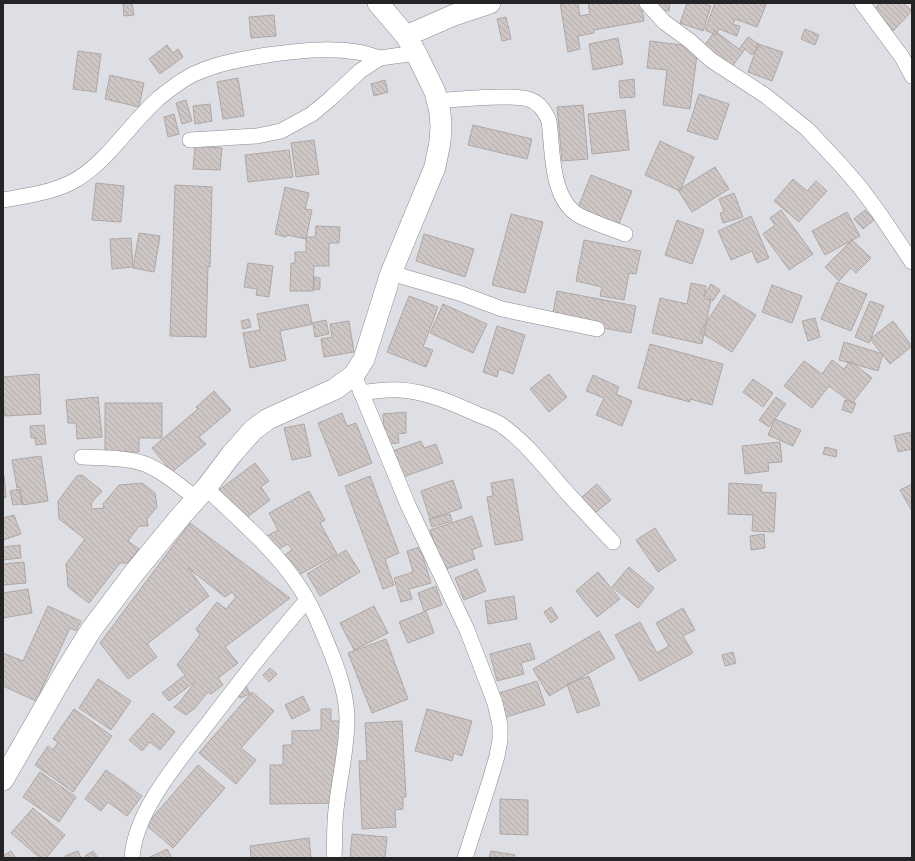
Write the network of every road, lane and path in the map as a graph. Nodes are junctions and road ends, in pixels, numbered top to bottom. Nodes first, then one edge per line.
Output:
1 (378, 3) edge
2 (490, 3) edge
3 (647, 3) edge
4 (862, 3) edge
5 (411, 45) junction
6 (380, 58) junction
7 (912, 76) edge
8 (437, 101) junction
9 (190, 140) dead end
10 (3, 200) edge
11 (625, 234) dead end
12 (912, 262) edge
13 (391, 273) junction
14 (597, 329) dead end
15 (358, 384) junction
16 (82, 457) dead end
17 (201, 494) junction
18 (613, 542) dead end
19 (307, 600) junction
20 (3, 780) edge
21 (132, 858) edge
22 (334, 858) edge
23 (465, 858) edge

1 - 5 street
2 - 5 street
3 - 12 street
4 - 7 street
5 - 6 street
5 - 8 street
6 - 9 street
6 - 10 street
8 - 11 street
8 - 13 street
13 - 14 street
13 - 15 street
15 - 17 street
15 - 18 street
15 - 23 street
16 - 17 street
17 - 19 street
17 - 20 street
19 - 21 street
19 - 22 street

